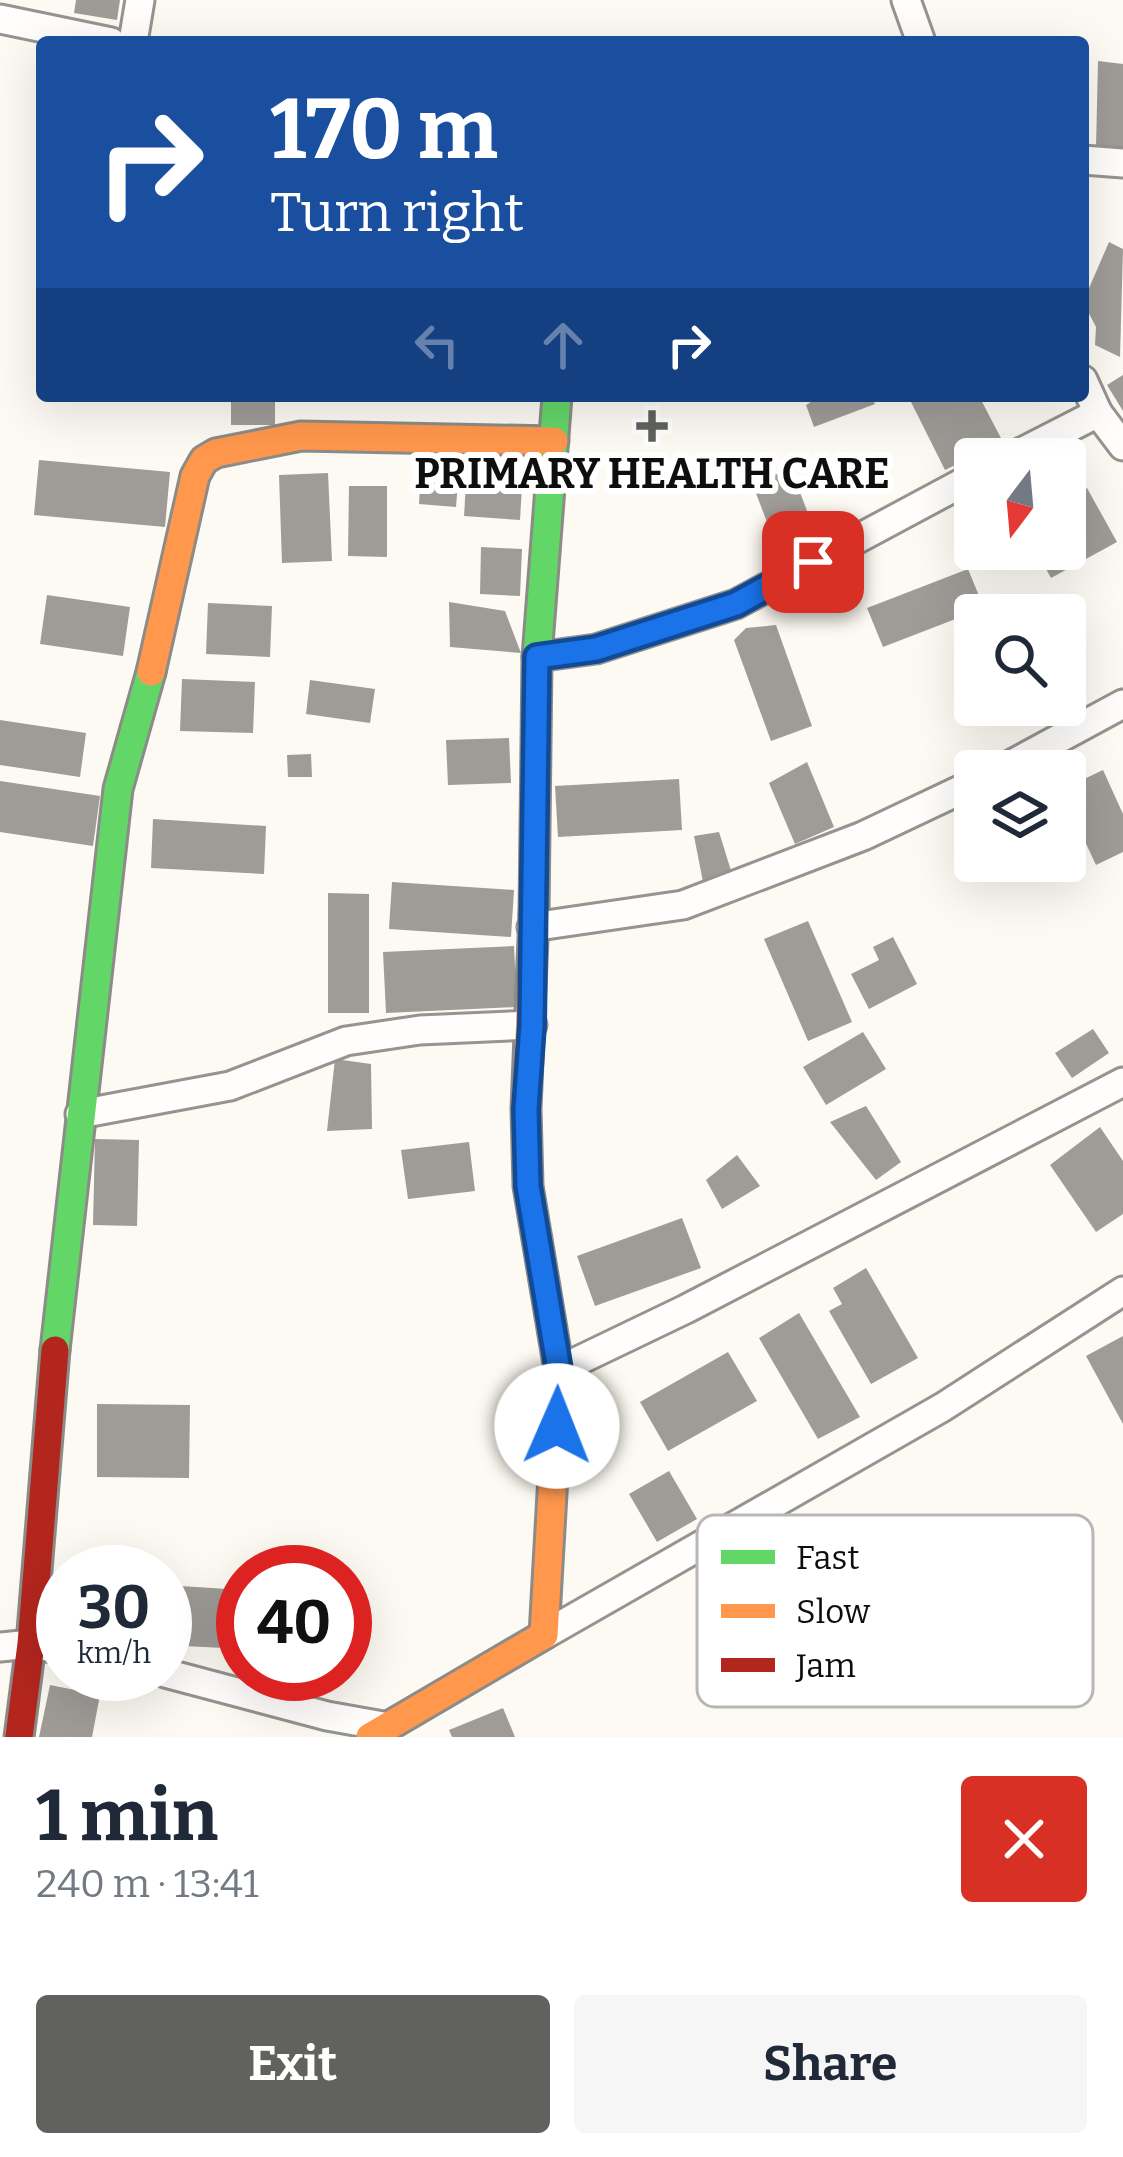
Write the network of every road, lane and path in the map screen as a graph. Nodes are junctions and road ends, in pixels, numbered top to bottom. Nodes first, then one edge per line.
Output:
1 (140, 0) edge
2 (906, 0) edge
3 (0, 19) edge
4 (82, 36) edge
5 (134, 36) edge
6 (919, 36) edge
7 (1089, 160) edge
8 (1123, 163) edge
9 (1089, 393) edge
10 (557, 402) edge
11 (1098, 413) junction
12 (1049, 438) edge
13 (554, 441) junction
14 (1123, 446) edge
15 (954, 487) edge
16 (537, 657) junction
17 (1123, 704) edge
18 (1038, 750) edge
19 (954, 792) edge
20 (532, 927) junction
21 (532, 1025) junction
22 (1123, 1082) edge
23 (80, 1114) junction
24 (1123, 1291) edge
25 (559, 1370) junction
26 (754, 1515) edge
27 (697, 1548) edge
28 (544, 1635) junction
29 (31, 1644) junction
30 (36, 1645) edge
31 (0, 1647) edge
32 (192, 1680) edge
33 (376, 1731) edge
34 (19, 1737) edge

1 - 5 street
2 - 6 street
3 - 4 street
7 - 8 street
9 - 11 street
10 - 13 street
11 - 12 street
11 - 14 street
13 - 16 street
13 - 23 street
15 - 16 street
16 - 20 street
17 - 18 street
19 - 20 street
20 - 21 street
21 - 23 street
21 - 25 street
22 - 25 street
23 - 29 street
24 - 26 street
25 - 28 street
27 - 28 street
28 - 33 street
29 - 30 street
29 - 31 street
29 - 34 street
32 - 33 street

